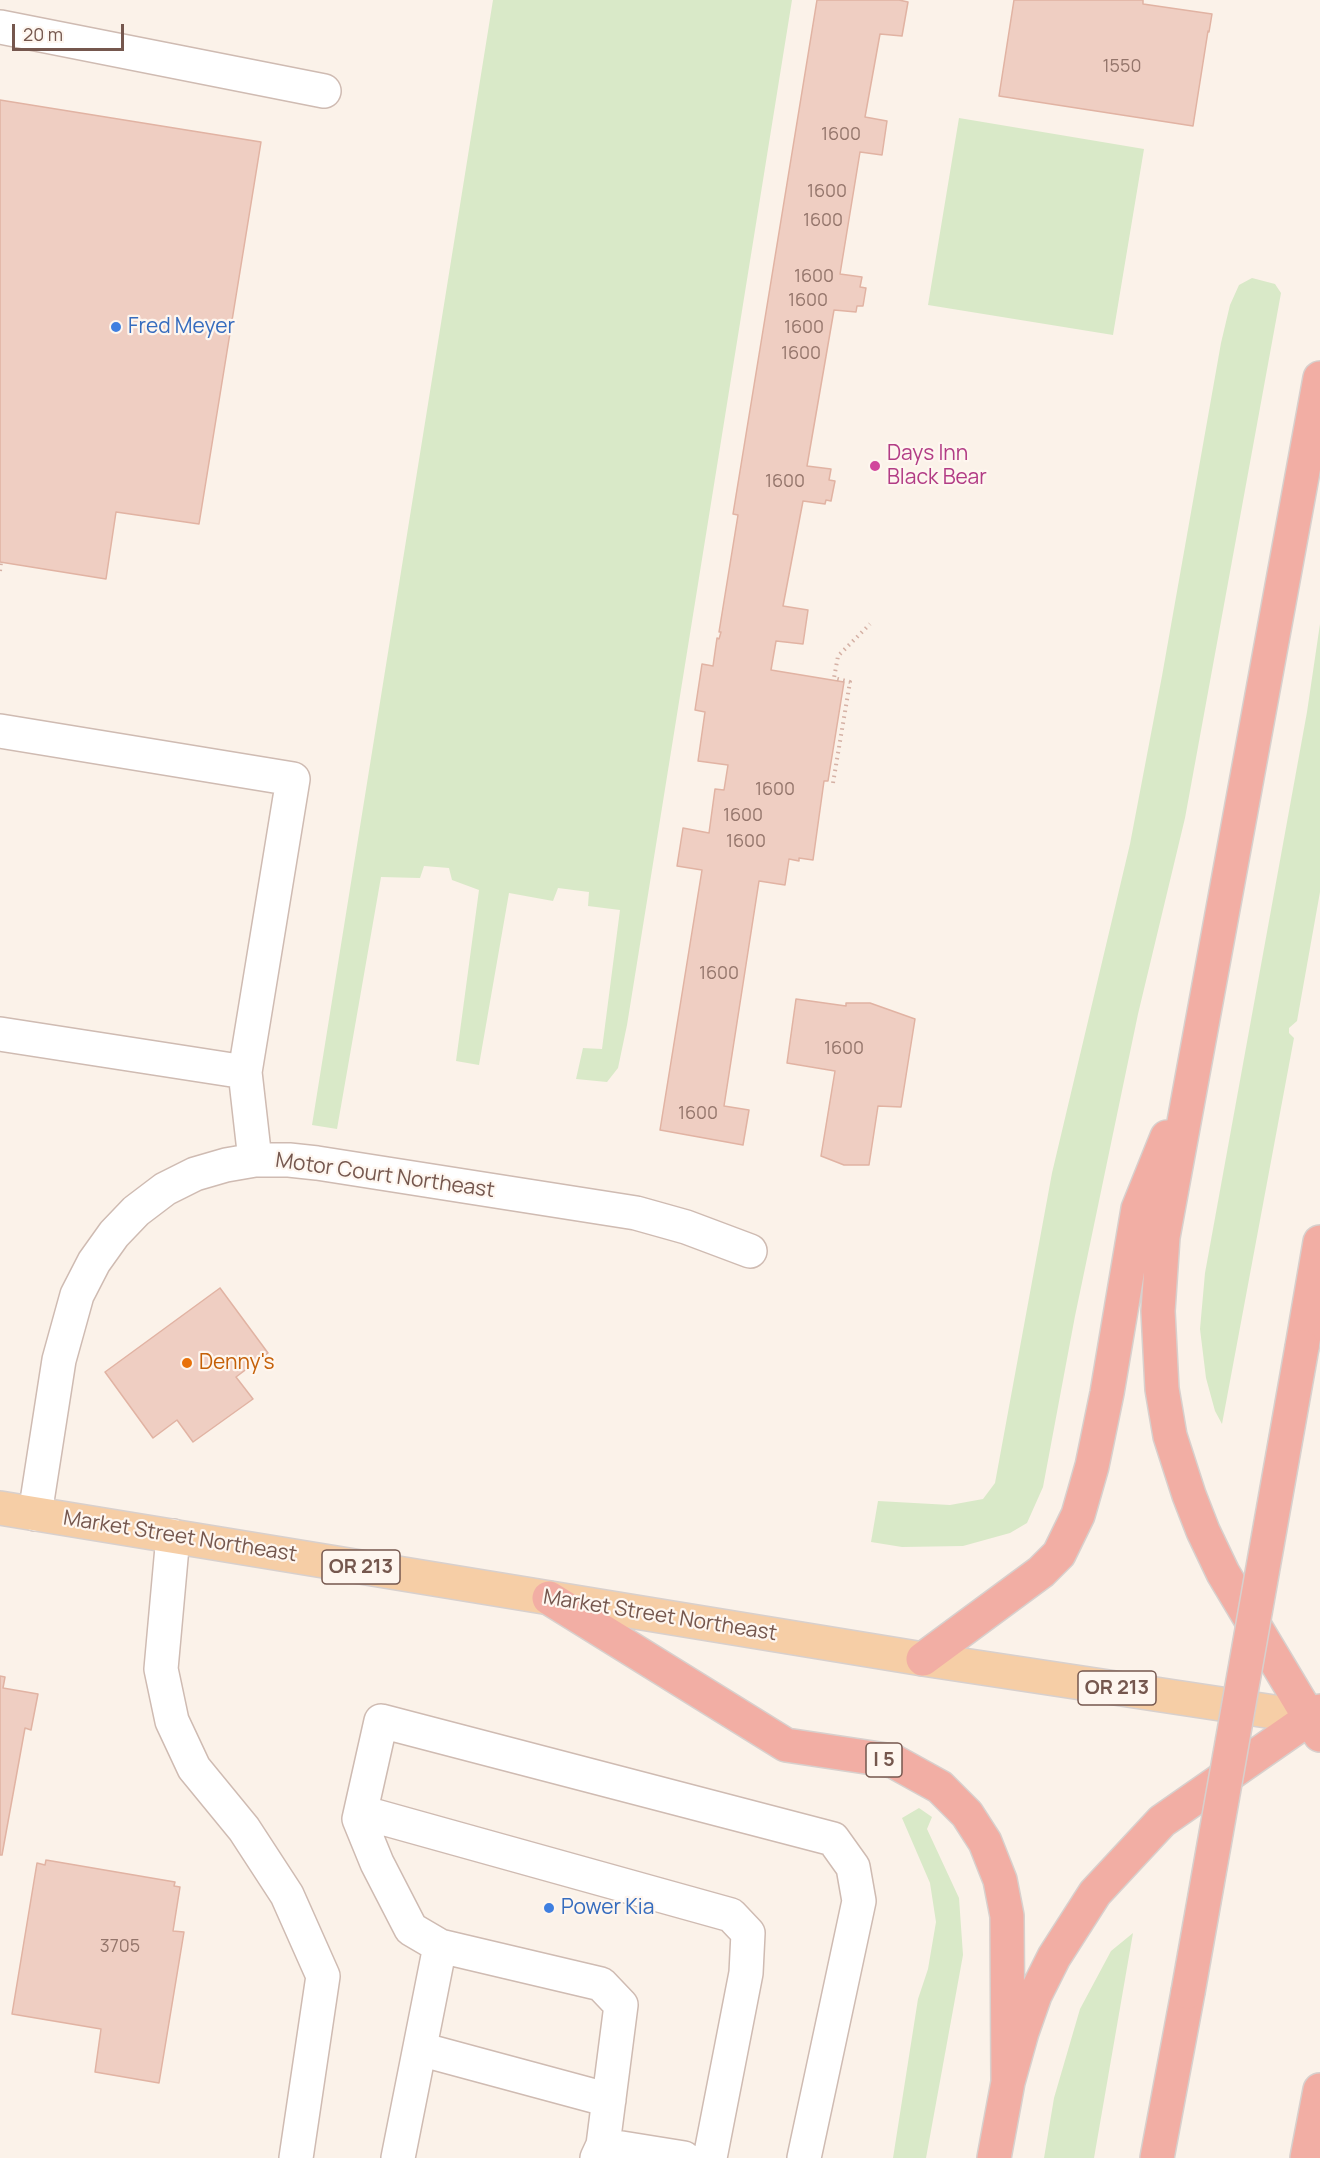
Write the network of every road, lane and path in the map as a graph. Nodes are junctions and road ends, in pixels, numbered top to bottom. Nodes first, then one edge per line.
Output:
1 (0, 27) edge
2 (324, 91) dead end
3 (1320, 378) edge
4 (1, 562) edge
5 (0, 571) edge
6 (870, 624) dead end
7 (0, 731) edge
8 (833, 783) dead end
9 (0, 1034) edge
10 (245, 1071) junction
11 (1192, 1071) junction
12 (255, 1160) junction
13 (1320, 1242) edge
14 (750, 1251) dead end
15 (0, 1508) edge
16 (35, 1514) junction
17 (173, 1536) junction
18 (549, 1598) junction
19 (923, 1659) junction
20 (1318, 1721) edge
21 (361, 1812) junction
22 (440, 1946) junction
23 (420, 2049) junction
24 (1008, 2082) junction
25 (1320, 2090) edge
26 (609, 2100) junction
27 (600, 2152) edge
28 (402, 2157) edge
29 (296, 2158) edge
30 (684, 2158) edge
31 (710, 2158) edge
32 (804, 2158) edge
33 (994, 2158) edge
34 (1157, 2158) edge
35 (1307, 2158) edge

1 - 2 street
3 - 11 highway
4 - 5 path
6 - 8 path
7 - 10 street
9 - 10 street
10 - 12 street
11 - 19 highway
11 - 20 highway
12 - 14 street, Motor Court Northeast
12 - 16 street, Motor Court Northeast
13 - 34 highway, bridge
15 - 16 main road, Market Street Northeast / OR 213
16 - 17 main road, Market Street Northeast / OR 213
17 - 18 main road, Market Street Northeast / OR 213
17 - 29 street
18 - 19 main road, Market Street Northeast / OR 213
18 - 24 highway, I 5
19 - 20 main road, Market Street Northeast / OR 213
20 - 24 highway, I 5
21 - 22 street
21 - 31 street
21 - 32 street
22 - 23 street
22 - 26 street
23 - 26 street
23 - 28 street
24 - 33 highway, I 5
25 - 35 highway
26 - 27 street
27 - 30 street

